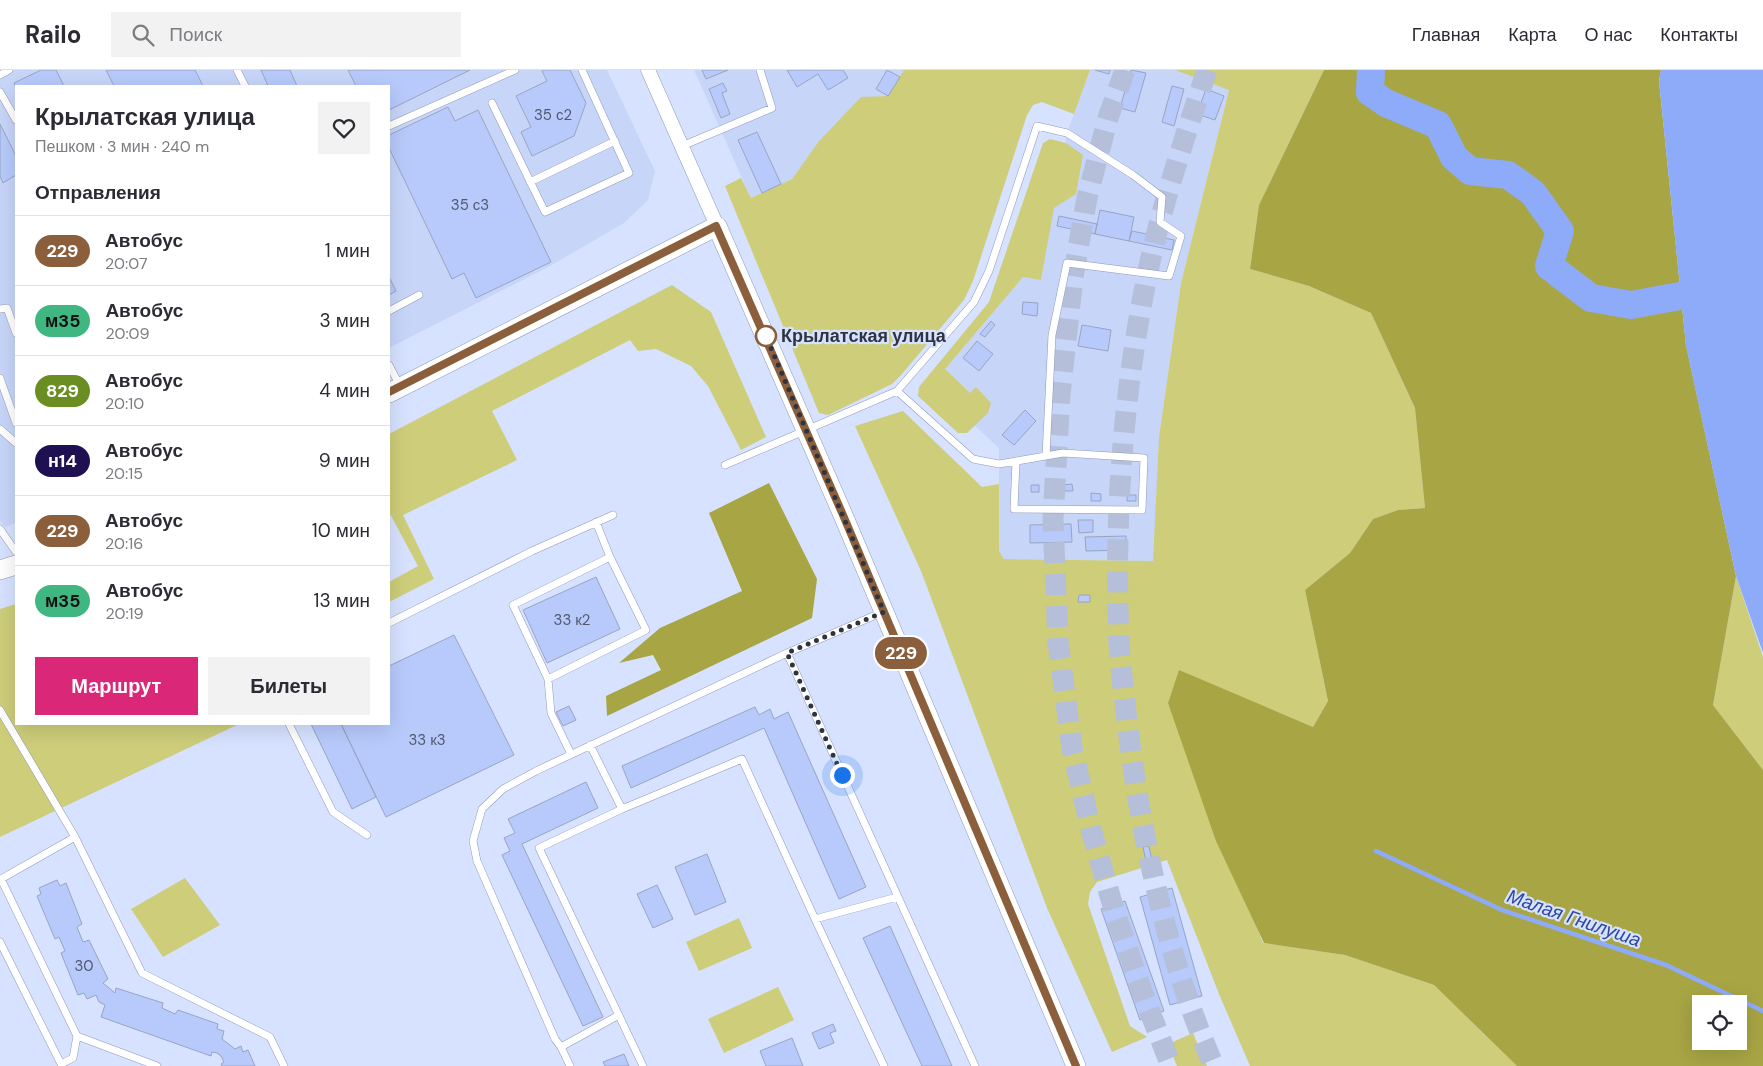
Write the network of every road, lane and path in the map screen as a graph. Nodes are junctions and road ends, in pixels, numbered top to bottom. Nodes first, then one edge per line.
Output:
1 (9, 70) edge
2 (237, 70) edge
3 (515, 70) edge
4 (582, 70) edge
5 (648, 70) edge
6 (760, 70) edge
7 (0, 75) edge
8 (244, 85) edge
9 (0, 92) edge
10 (492, 104) dead end
11 (15, 118) edge
12 (390, 126) edge
13 (615, 141) junction
14 (682, 146) junction
15 (530, 182) junction
16 (716, 226) junction
17 (419, 295) dead end
18 (0, 309) edge
19 (390, 310) edge
20 (15, 330) edge
21 (390, 370) edge
22 (0, 378) edge
23 (394, 389) edge
24 (897, 391) junction
25 (15, 420) edge
26 (0, 429) edge
27 (806, 430) junction
28 (15, 442) edge
29 (1046, 456) junction
30 (1016, 461) junction
31 (725, 465) dead end
32 (614, 515) dead end
33 (596, 522) junction
34 (0, 529) edge
35 (15, 551) edge
36 (610, 557) junction
37 (15, 564) edge
38 (0, 570) edge
39 (884, 612) junction
40 (390, 622) edge
41 (787, 653) junction
42 (548, 679) junction
43 (0, 710) edge
44 (290, 725) edge
45 (590, 745) junction
46 (571, 754) junction
47 (622, 809) junction
48 (367, 834) dead end
49 (75, 837) junction
50 (897, 897) junction
51 (815, 919) junction
52 (0, 942) edge
53 (619, 1015) junction
54 (77, 1036) junction
55 (561, 1047) junction
56 (157, 1066) edge
57 (284, 1066) edge
58 (570, 1066) edge
59 (643, 1066) edge
60 (884, 1066) edge
61 (975, 1066) edge
62 (1076, 1066) edge

1 - 7 lane
2 - 8 lane
3 - 12 lane
4 - 13 lane
5 - 14 street
6 - 14 lane
9 - 11 lane
10 - 15 lane
13 - 15 lane
13 - 15 lane
14 - 16 street
16 - 23 main road
16 - 27 main road
17 - 19 lane
18 - 20 lane
21 - 23 lane
22 - 25 lane
24 - 27 lane
24 - 29 lane
24 - 30 lane
26 - 28 lane
27 - 31 lane
27 - 39 main road
29 - 30 lane
29 - 30 lane
32 - 33 lane
33 - 36 lane
33 - 40 lane
34 - 35 lane
36 - 42 lane
36 - 42 lane
37 - 38 main road
39 - 41 lane
39 - 62 main road
41 - 45 lane
41 - 50 lane
42 - 46 lane
43 - 49 lane
44 - 48 lane
45 - 46 lane
45 - 47 lane
46 - 55 lane
47 - 51 lane
47 - 53 lane
49 - 54 lane
49 - 57 lane
50 - 51 lane
50 - 61 lane
51 - 60 lane
52 - 54 lane
53 - 55 lane
53 - 59 lane
54 - 56 lane
55 - 58 lane

